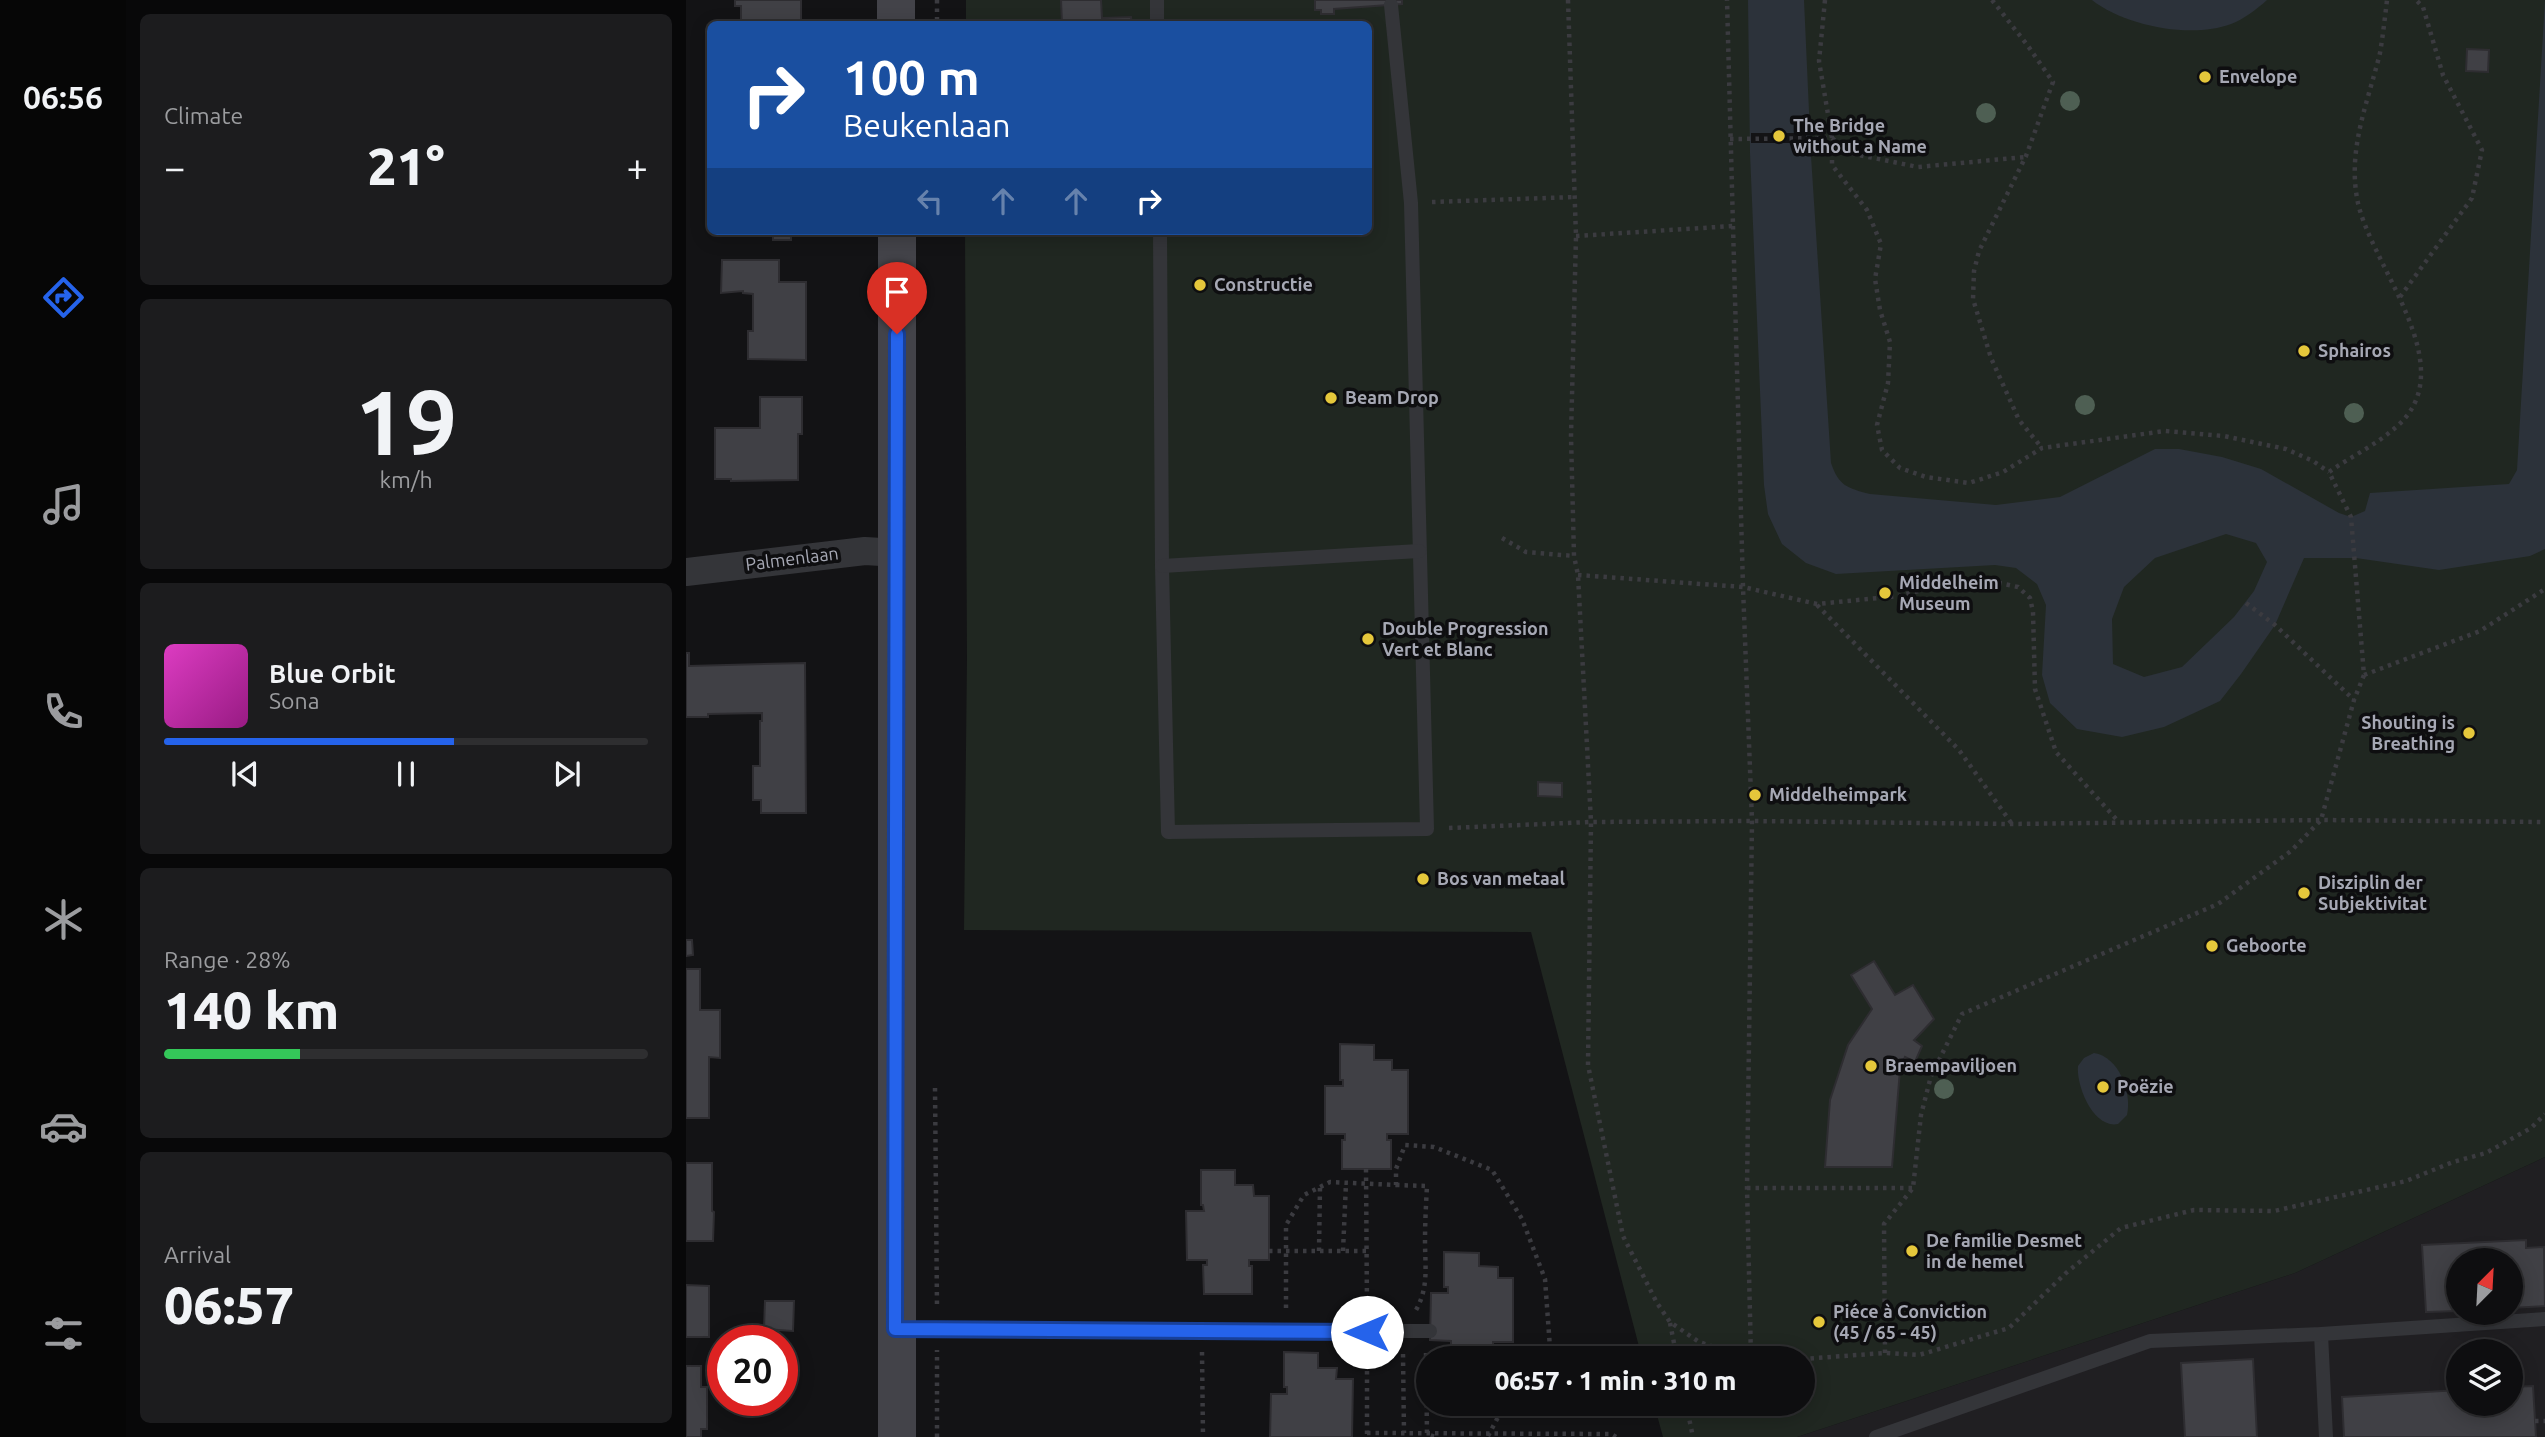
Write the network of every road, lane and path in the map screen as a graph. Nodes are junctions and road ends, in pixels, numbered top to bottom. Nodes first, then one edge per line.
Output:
1 (896, 0) edge
2 (937, 0) edge
3 (1157, 0) edge
4 (1568, 0) edge
5 (1727, 0) edge
6 (1825, 0) edge
7 (1992, 0) edge
8 (2387, 0) edge
9 (2416, 0) edge
10 (1391, 5) dead end
11 (896, 21) edge
12 (937, 21) edge
13 (1157, 21) edge
14 (1832, 138) junction
15 (1730, 139) junction
16 (2026, 156) junction
17 (1575, 197) junction
18 (1410, 203) junction
19 (1733, 226) junction
20 (897, 235) edge
21 (1160, 235) edge
22 (1576, 236) junction
23 (2400, 297) junction
24 (2042, 448) junction
25 (2329, 472) junction
26 (1502, 538) dead end
27 (1419, 551) junction
28 (898, 553) junction
29 (1574, 556) junction
30 (1162, 566) junction
31 (686, 572) edge
32 (1578, 575) junction
33 (1743, 587) junction
34 (2545, 589) edge
35 (2246, 603) dead end
36 (1816, 604) junction
37 (2364, 675) junction
38 (2354, 699) junction
39 (2320, 820) junction
40 (1752, 821) junction
41 (2118, 821) junction
42 (1591, 822) junction
43 (2545, 822) edge
44 (2012, 824) junction
45 (1427, 829) junction
46 (2545, 1114) edge
47 (1366, 1169) dead end
48 (1346, 1183) junction
49 (1366, 1184) junction
50 (1396, 1185) junction
51 (1320, 1187) junction
52 (1747, 1188) junction
53 (1913, 1188) junction
54 (1269, 1251) dead end
55 (1286, 1251) junction
56 (1319, 1251) junction
57 (1343, 1251) junction
58 (1367, 1251) junction
59 (2545, 1319) edge
60 (1670, 1322) junction
61 (895, 1329) junction
62 (1202, 1331) junction
63 (1403, 1331) junction
64 (1428, 1331) joint
65 (1285, 1332) junction
66 (1367, 1332) junction
67 (2321, 1334) junction
68 (1550, 1346) edge
69 (1675, 1346) edge
70 (1711, 1346) edge
71 (1751, 1346) edge
72 (1885, 1353) junction
73 (1815, 1358) edge
74 (1499, 1416) edge
75 (1689, 1416) edge
76 (2535, 1421) dead end
77 (2545, 1421) edge
78 (1404, 1433) junction
79 (1427, 1434) junction
80 (1367, 1435) edge
81 (1489, 1435) edge
82 (1545, 1436) edge
83 (897, 1437) edge
84 (1203, 1437) edge
85 (1436, 1437) edge
86 (1616, 1437) edge
87 (1693, 1437) edge
88 (1876, 1437) edge
89 (2326, 1437) edge

1 - 11 street
2 - 12 path
3 - 13 lane
4 - 17 path
5 - 15 path
6 - 14 path
7 - 16 path
8 - 23 path
9 - 23 path
10 - 18 lane
14 - 15 path
14 - 16 path
14 - 24 path
15 - 19 path
16 - 24 path
17 - 18 path
17 - 22 path
18 - 27 lane
19 - 22 path
19 - 33 path
20 - 28 street
21 - 30 lane
22 - 29 path
23 - 25 path
24 - 25 path
25 - 37 path
26 - 29 path
27 - 30 lane
27 - 45 lane
28 - 31 street, Palmenlaan
28 - 61 street
29 - 32 path
30 - 45 lane
32 - 33 path
32 - 42 path
33 - 36 path
33 - 40 path
34 - 37 path
35 - 38 path
36 - 41 path
36 - 44 path
37 - 38 path
38 - 39 path
39 - 41 path
39 - 43 path
39 - 53 path
40 - 42 path
40 - 44 path
40 - 52 path
41 - 44 path
42 - 45 path
42 - 60 path
46 - 72 path
47 - 49 path
48 - 49 path
48 - 51 path
48 - 57 path
49 - 50 path
49 - 58 path
50 - 63 path
50 - 68 path
51 - 55 path
51 - 56 path
52 - 53 path
52 - 71 path
53 - 72 path
54 - 55 path
55 - 56 path
55 - 65 path
56 - 57 path
57 - 58 path
58 - 66 path
59 - 67 lane
60 - 69 path
60 - 70 path
61 - 62 lane
61 - 83 street
62 - 65 lane
62 - 84 path
63 - 64 lane
63 - 66 lane
63 - 78 path
64 - 79 path
65 - 66 lane
66 - 80 path
67 - 88 lane
67 - 89 lane
72 - 73 path
74 - 81 path
75 - 87 path
76 - 77 path
78 - 79 path
78 - 80 path
79 - 81 path
79 - 85 path
81 - 82 path
82 - 86 path

